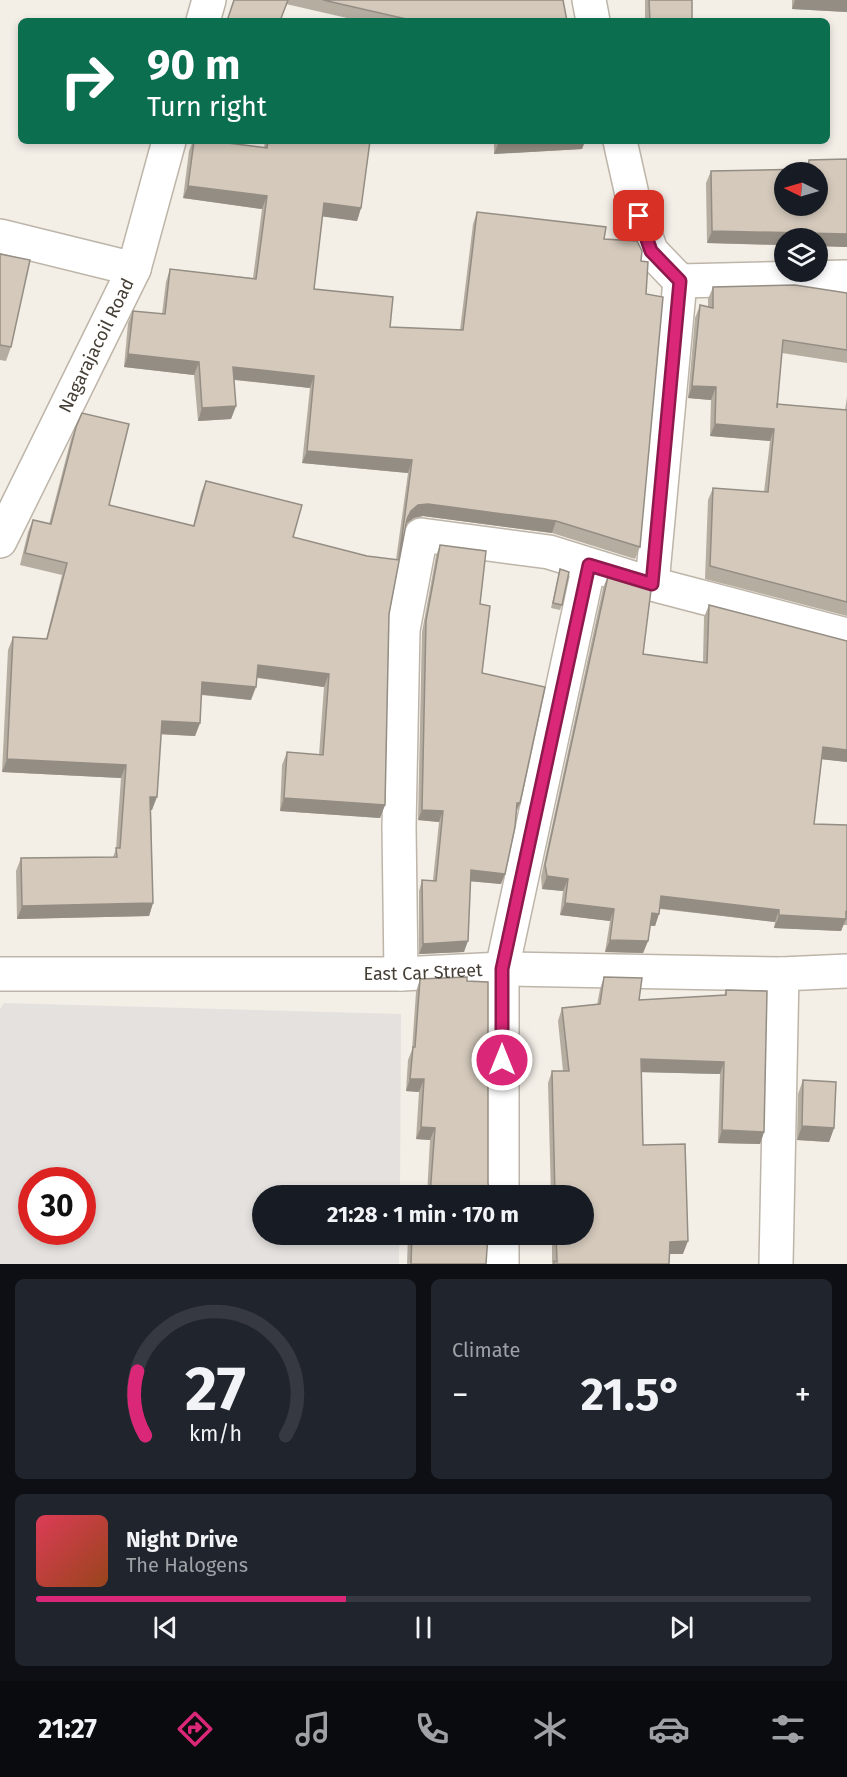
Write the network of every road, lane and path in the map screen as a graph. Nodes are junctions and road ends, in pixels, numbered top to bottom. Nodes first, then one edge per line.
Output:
1 (208, 0) edge
2 (589, 0) edge
3 (204, 18) edge
4 (592, 18) edge
5 (168, 144) edge
6 (621, 144) edge
7 (0, 236) edge
8 (134, 268) junction
9 (847, 277) edge
10 (680, 281) junction
11 (0, 541) edge
12 (589, 565) junction
13 (652, 584) junction
14 (847, 635) edge
15 (502, 969) junction
16 (847, 971) edge
17 (0, 974) edge
18 (401, 974) junction
19 (782, 974) junction
20 (502, 1185) edge
21 (502, 1245) edge
22 (502, 1264) edge
23 (776, 1264) edge

1 - 3 street
2 - 4 street
5 - 8 street, Nagarajacoil Road
6 - 10 street
7 - 8 street
8 - 11 street, Nagarajacoil Road
9 - 10 street
10 - 13 street
12 - 13 street
12 - 15 street
12 - 18 street
13 - 14 street
15 - 18 street, East Car Street
15 - 19 street, East Car Street
15 - 20 street
16 - 19 street, East Car Street
17 - 18 street, East Car Street
19 - 23 street
21 - 22 street

